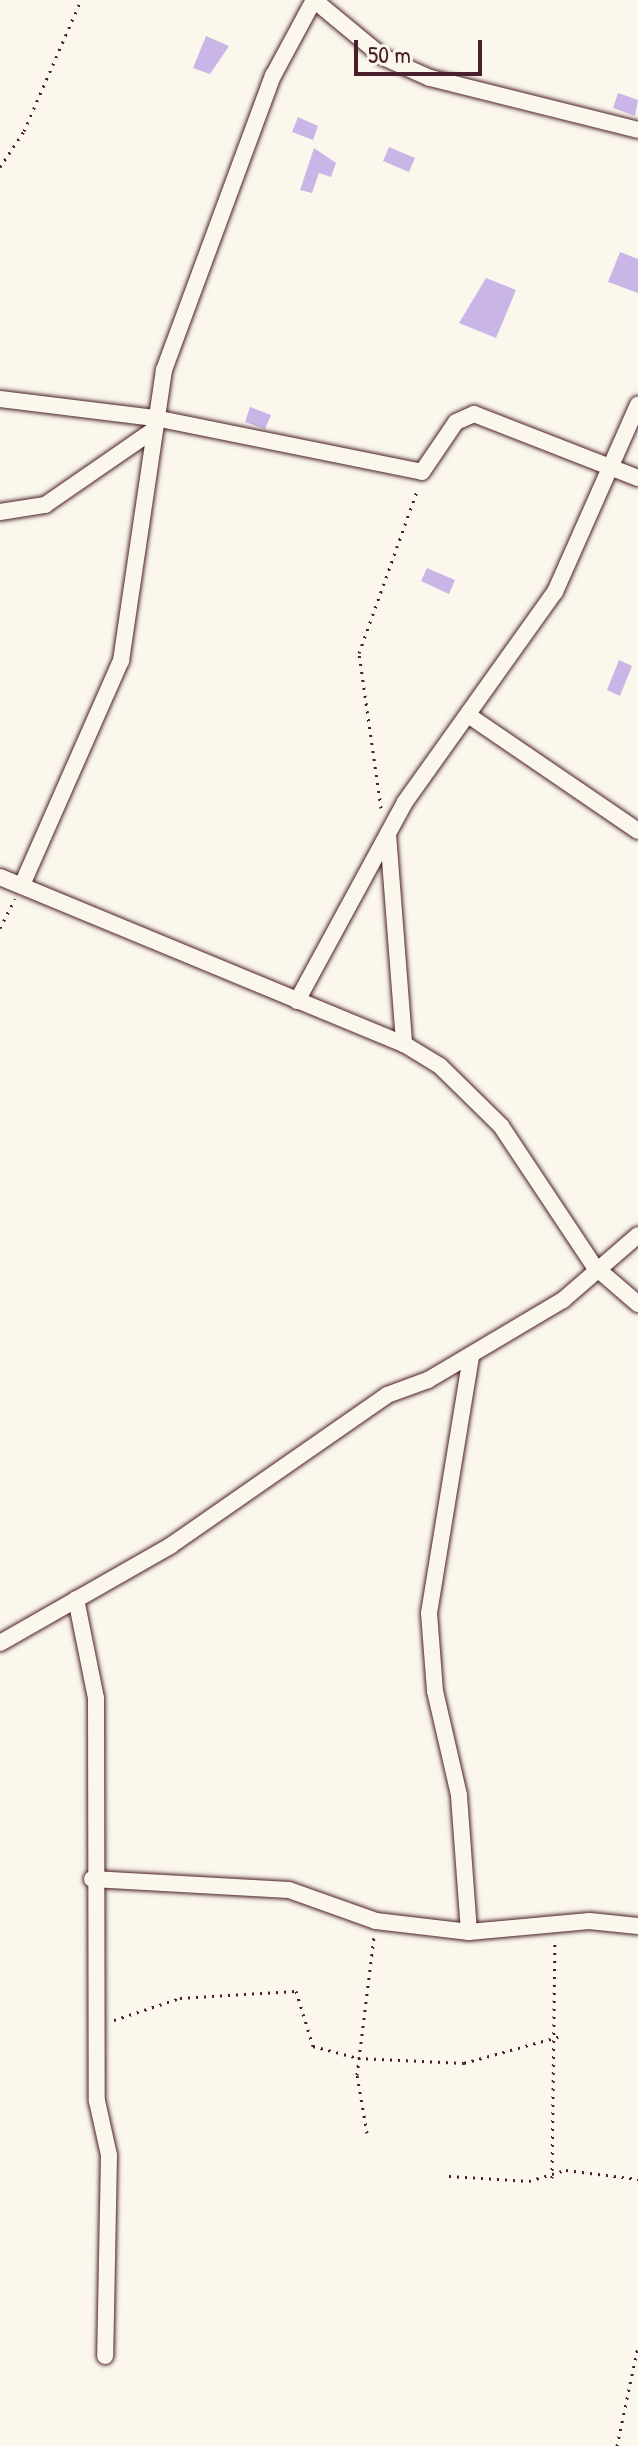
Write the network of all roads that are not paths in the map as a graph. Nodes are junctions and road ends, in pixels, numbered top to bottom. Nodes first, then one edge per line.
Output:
1 (314, 0) edge
2 (638, 130) edge
3 (0, 399) edge
4 (638, 405) edge
5 (155, 424) junction
6 (611, 469) junction
7 (638, 478) edge
8 (0, 512) edge
9 (471, 717) junction
10 (636, 825) edge
11 (388, 834) junction
12 (0, 877) edge
13 (22, 885) junction
14 (297, 1001) junction
15 (404, 1044) junction
16 (638, 1235) edge
17 (594, 1266) junction
18 (638, 1304) edge
19 (471, 1356) junction
20 (76, 1599) junction
21 (0, 1643) edge
22 (92, 1879) junction
23 (638, 1926) edge
24 (469, 1932) junction
25 (105, 2356) dead end

1 - 2 street
1 - 5 street
3 - 5 street
4 - 6 street
5 - 6 street
5 - 8 street
5 - 13 street
6 - 7 street
6 - 9 street
9 - 10 street
9 - 11 street
11 - 14 street
11 - 15 street
12 - 13 street
13 - 14 street
14 - 15 street
15 - 17 street
16 - 17 street
17 - 18 street
17 - 19 street
19 - 20 street
19 - 24 street
20 - 21 street
20 - 22 street
22 - 24 street
22 - 25 street
23 - 24 street

